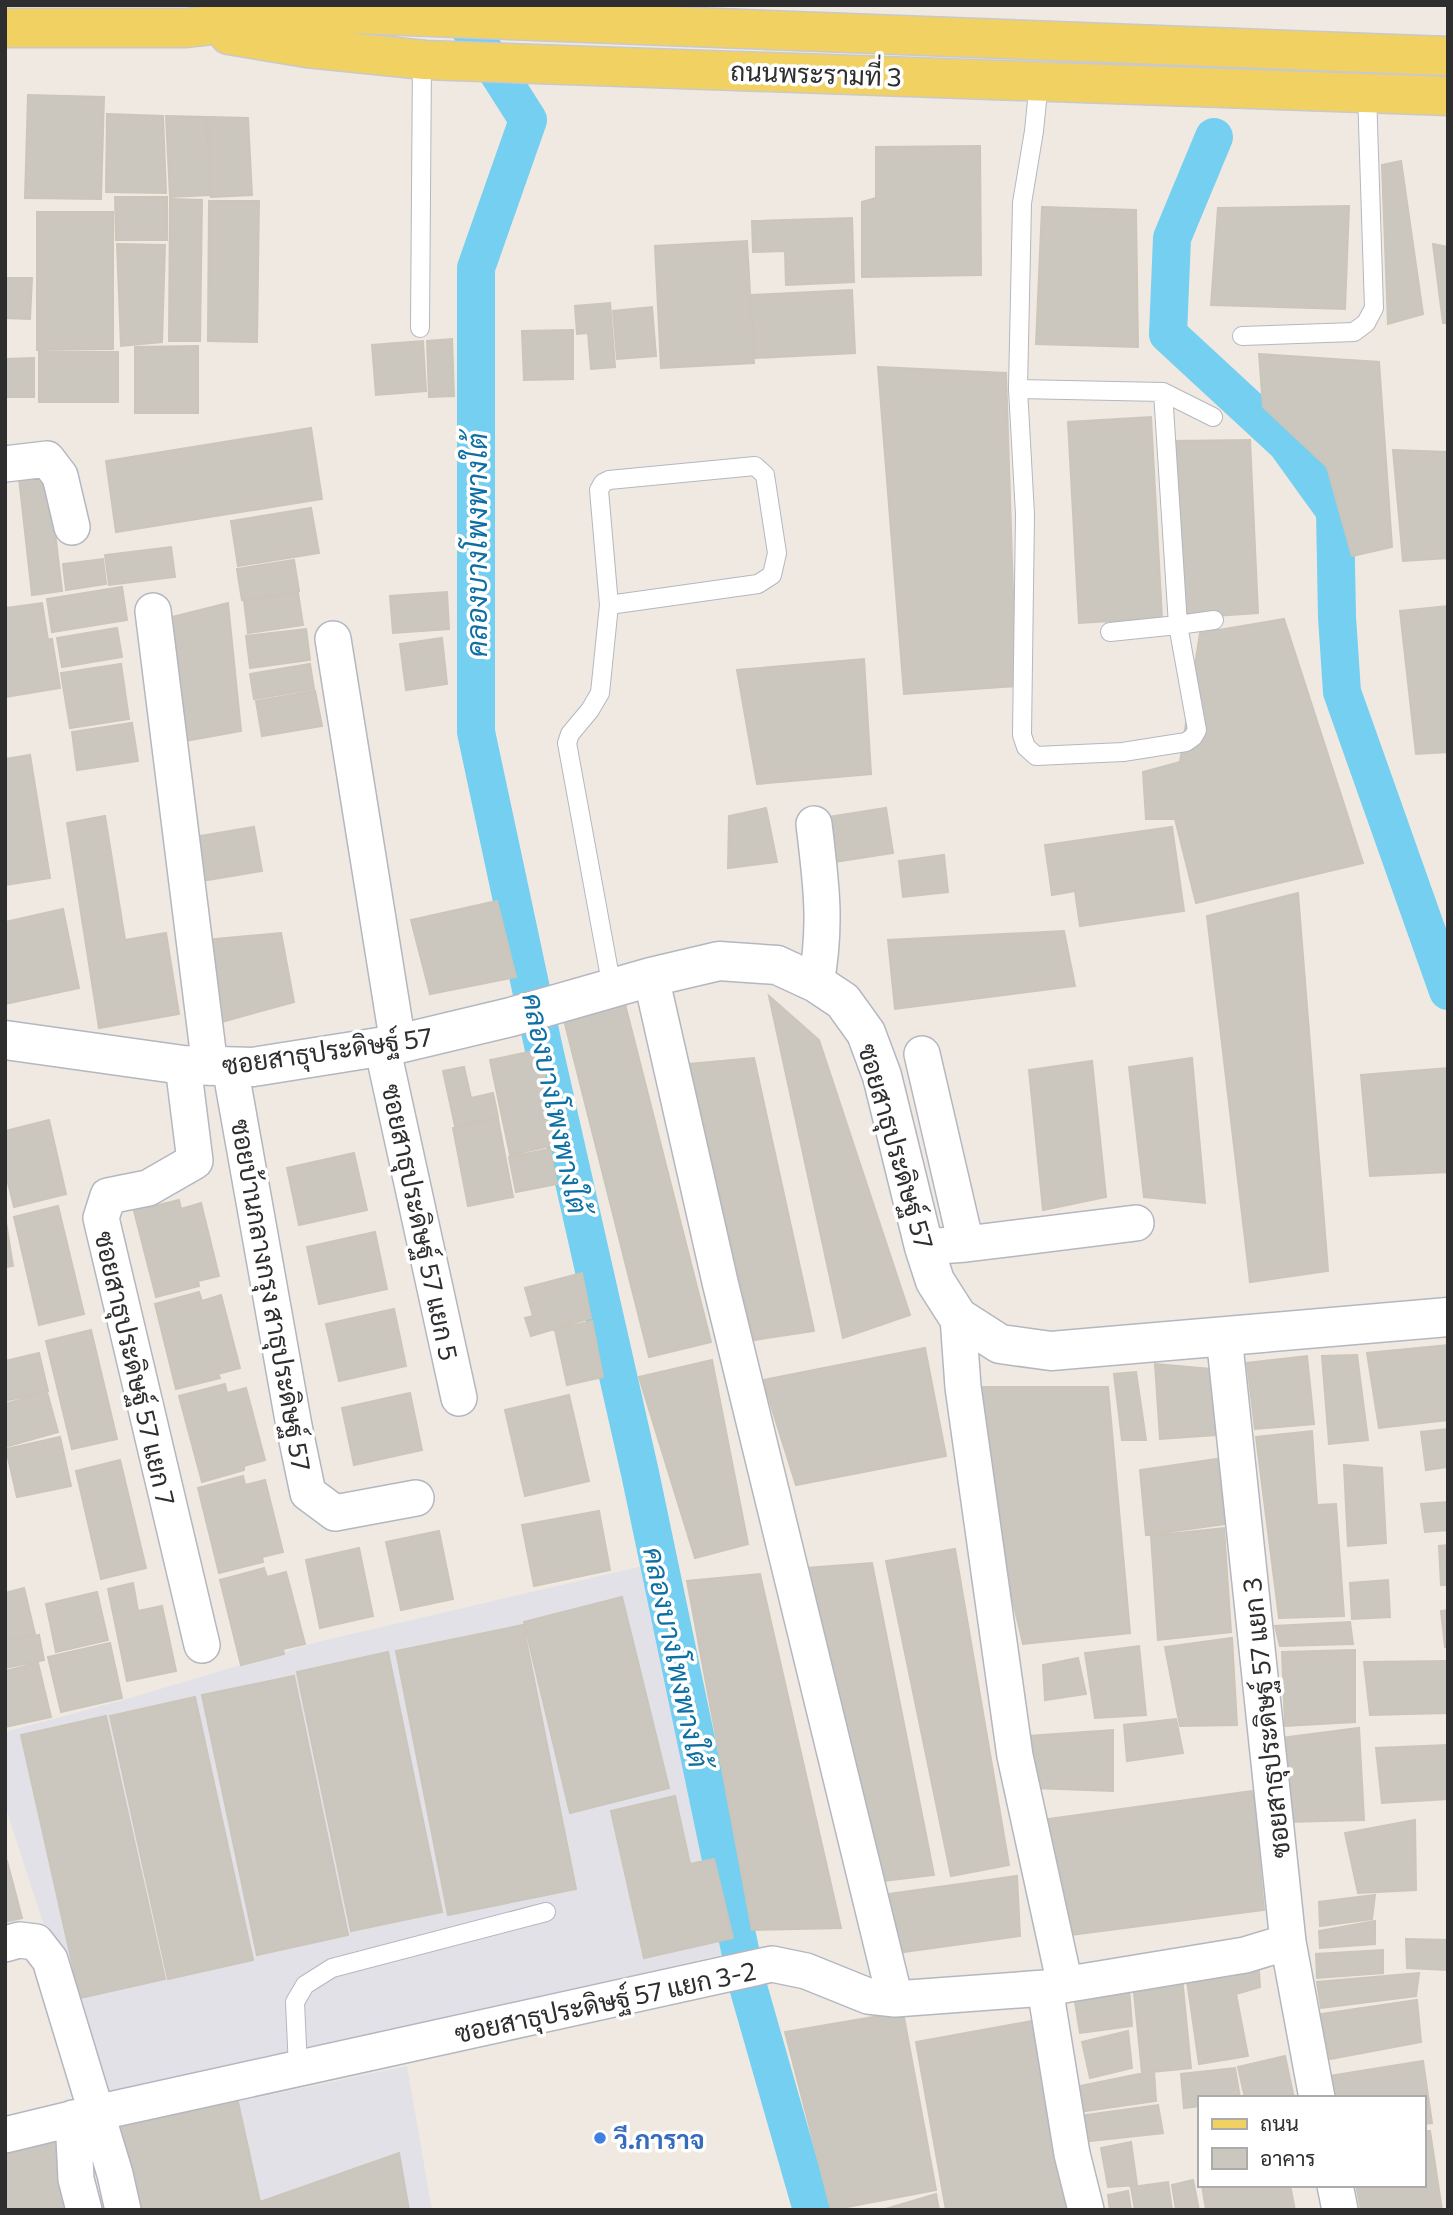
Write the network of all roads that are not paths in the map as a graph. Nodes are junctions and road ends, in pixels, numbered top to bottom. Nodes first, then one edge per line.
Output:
1 (5, 28) edge
2 (186, 28) junction
3 (1448, 56) edge
4 (423, 59) junction
5 (1039, 81) junction
6 (1443, 91) edge
7 (1367, 93) junction
8 (419, 328) dead end
9 (1242, 336) dead end
10 (1018, 389) junction
11 (1163, 392) junction
12 (1213, 417) dead end
13 (5, 464) edge
14 (72, 527) dead end
15 (609, 605) junction
16 (153, 611) dead end
17 (1214, 620) dead end
18 (1178, 625) junction
19 (1110, 632) dead end
20 (333, 639) dead end
21 (814, 824) dead end
22 (651, 977) junction
23 (816, 983) junction
24 (612, 988) junction
25 (5, 1040) edge
26 (390, 1045) junction
27 (922, 1054) dead end
28 (208, 1066) junction
29 (1136, 1223) dead end
30 (966, 1244) junction
31 (924, 1247) junction
32 (958, 1317) junction
33 (1448, 1317) edge
34 (1224, 1336) junction
35 (459, 1398) dead end
36 (416, 1498) dead end
37 (202, 1645) dead end
38 (546, 1912) dead end
39 (1289, 1942) junction
40 (5, 1944) edge
41 (1055, 1987) junction
42 (895, 1999) junction
43 (298, 2068) junction
44 (1317, 2096) edge
45 (85, 2116) junction
46 (5, 2135) edge
47 (1335, 2187) edge
48 (84, 2210) edge
49 (122, 2210) edge
50 (1086, 2210) edge
51 (1340, 2210) edge

1 - 2 main road, ถนนพระรามที่ 3
2 - 3 main road, ถนนพระรามที่ 3
2 - 4 main road, ถนนพระรามที่ 3
4 - 5 main road, ถนนพระรามที่ 3
4 - 8 lane
5 - 7 main road, ถนนพระรามที่ 3
5 - 10 lane
6 - 7 main road, ถนนพระรามที่ 3
7 - 9 lane
10 - 11 lane
10 - 18 lane
11 - 12 lane
11 - 18 lane
13 - 14 street
15 - 15 lane
15 - 24 lane
16 - 28 street
17 - 18 lane
18 - 19 lane
20 - 26 street, ซอยสาธุประดิษฐ์ 57 แยก 5
21 - 23 street
22 - 23 street, ซอยสาธุประดิษฐ์ 57
22 - 24 street, ซอยสาธุประดิษฐ์ 57
22 - 42 street
23 - 31 street, ซอยสาธุประดิษฐ์ 57
24 - 26 street, ซอยสาธุประดิษฐ์ 57
25 - 28 street, ซอยสาธุประดิษฐ์ 57
26 - 28 street, ซอยสาธุประดิษฐ์ 57
26 - 35 street, ซอยสาธุประดิษฐ์ 57 แยก 5
27 - 30 street
28 - 36 street, ซอยบ้านกลางกรุง สาธุประดิษฐ์ 57
28 - 37 street, ซอยสาธุประดิษฐ์ 57 แยก 7
29 - 30 street
30 - 31 street
31 - 32 street, ซอยสาธุประดิษฐ์ 57
32 - 34 street, ซอยสาธุประดิษฐ์ 57
32 - 41 street
33 - 34 street, ซอยสาธุประดิษฐ์ 57
34 - 39 street, ซอยสาธุประดิษฐ์ 57 แยก 3
38 - 43 lane
39 - 41 street, ซอยสาธุประดิษฐ์ 57 แยก 3-2
39 - 44 street, ซอยสาธุประดิษฐ์ 57 แยก 3
40 - 45 street
41 - 42 street, ซอยสาธุประดิษฐ์ 57 แยก 3-2
41 - 50 street
42 - 43 street, ซอยสาธุประดิษฐ์ 57 แยก 3-2
43 - 45 street, ซอยสาธุประดิษฐ์ 57 แยก 3-2
45 - 46 street, ซอยสาธุประดิษฐ์ 57 แยก 3-2
45 - 48 street
45 - 49 street
47 - 51 street

